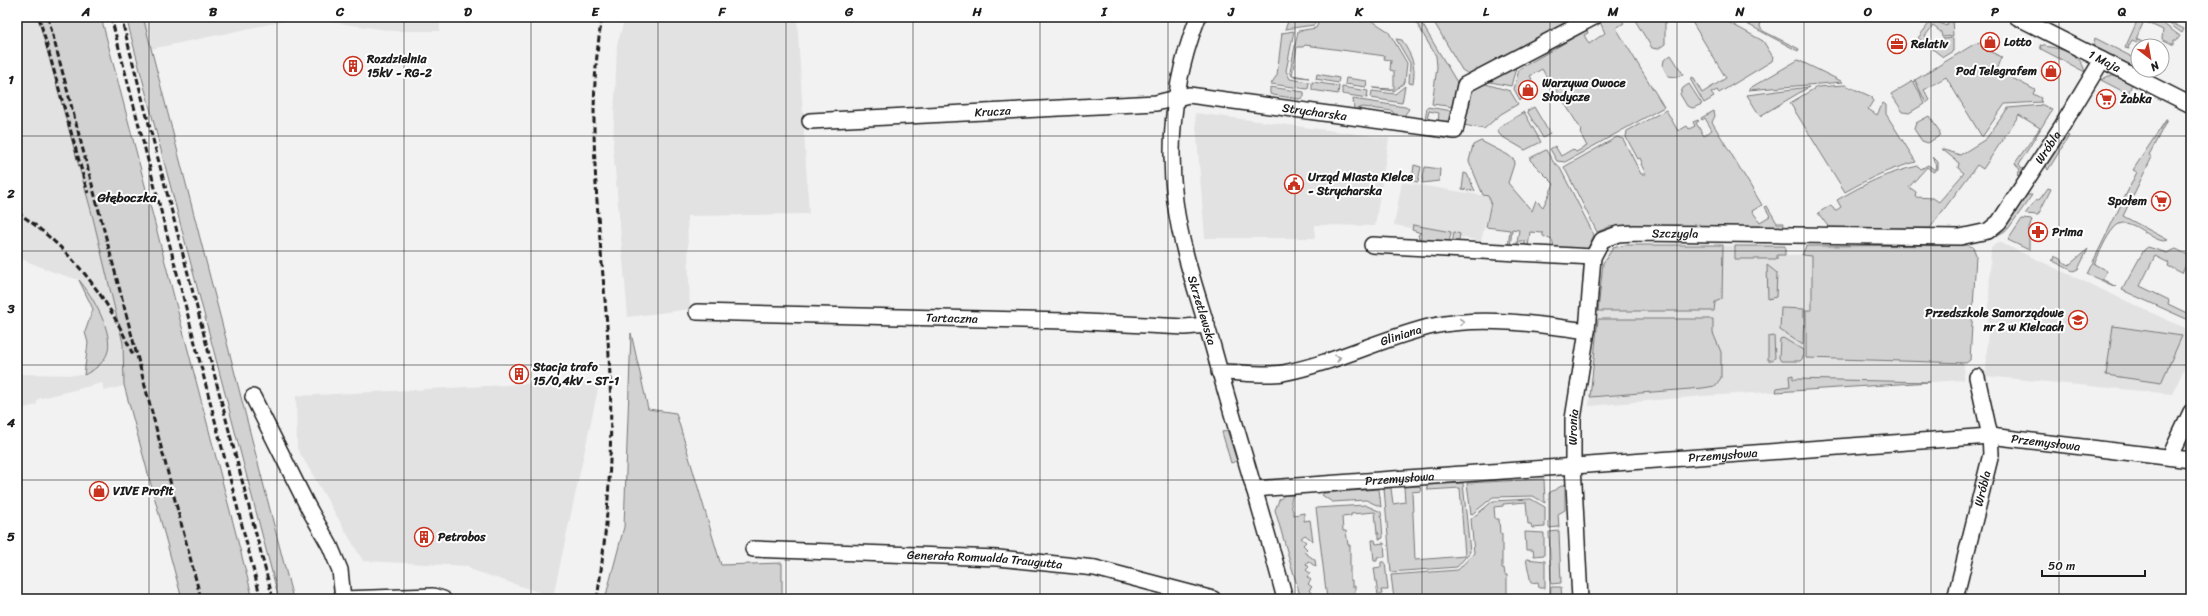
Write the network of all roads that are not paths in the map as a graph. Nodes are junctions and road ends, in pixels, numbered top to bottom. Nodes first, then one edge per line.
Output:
1 (1198, 17) edge
2 (2017, 17) edge
3 (1592, 18) edge
4 (2102, 60) junction
5 (1174, 97) junction
6 (2191, 105) edge
7 (810, 121) dead end
8 (1988, 231) joint
9 (1372, 245) dead end
10 (1594, 257) junction
11 (697, 312) dead end
12 (1207, 325) junction
13 (1587, 331) junction
14 (1219, 372) junction
15 (1977, 377) dead end
16 (253, 396) dead end
17 (2191, 412) edge
18 (1990, 436) junction
19 (2170, 456) junction
20 (2191, 460) edge
21 (1573, 465) junction
22 (1254, 489) junction
23 (753, 549) dead end
24 (343, 599) edge
25 (443, 599) edge
26 (1212, 599) edge
27 (1285, 599) edge
28 (1580, 599) edge
29 (1955, 599) edge

1 - 5 street, Skrzetlewska
2 - 4 street, 1 Maja
3 - 5 street, Strycharska
4 - 6 street, 1 Maja
4 - 8 street, Wróbla
5 - 7 street, Krucza
5 - 12 street, Skrzetlewska
8 - 10 street, Szczygla
9 - 10 street
10 - 13 street, Wronia
11 - 12 street, Tartaczna
12 - 14 street, Skrzetlewska
14 -> 13 street, Gliniana
13 - 21 street, Wronia
14 - 22 street, Skrzetlewska
15 - 18 street, Wróbla
16 - 24 street
17 - 19 street
18 - 19 street, Przemysłowa
18 - 21 street, Przemysłowa
18 - 29 street, Wróbla
19 - 20 street, Przemysłowa
21 - 22 street, Przemysłowa
21 - 28 street, Wronia
22 - 27 street, Skrzetlewska
23 - 26 street, Generała Romualda Traugutta
24 - 25 street

